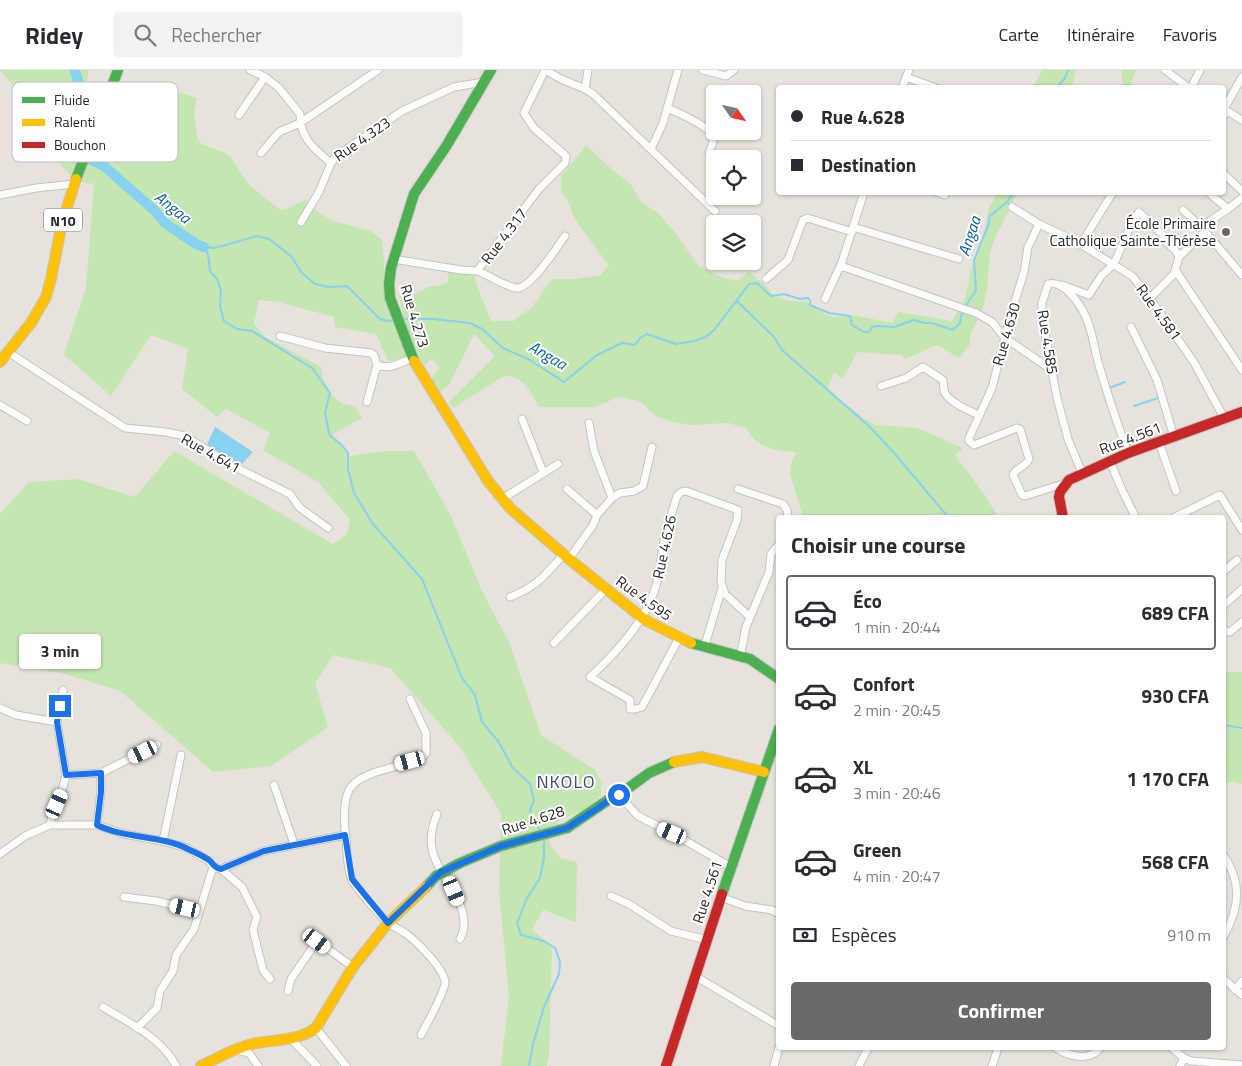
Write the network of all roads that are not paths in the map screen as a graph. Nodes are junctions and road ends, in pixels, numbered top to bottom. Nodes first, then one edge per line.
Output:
1 (118, 70) edge
2 (250, 70) edge
3 (378, 70) edge
4 (490, 70) edge
5 (545, 70) edge
6 (588, 70) edge
7 (678, 70) edge
8 (703, 70) edge
9 (734, 70) edge
10 (1165, 70) edge
11 (1200, 70) edge
12 (908, 74) edge
13 (265, 77) junction
14 (1242, 78) edge
15 (113, 82) edge
16 (484, 82) junction
17 (930, 85) edge
18 (1186, 85) edge
19 (1192, 85) edge
20 (585, 89) junction
21 (1226, 106) edge
22 (667, 108) junction
23 (1226, 110) edge
24 (239, 115) dead end
25 (1242, 120) edge
26 (300, 123) junction
27 (651, 149) junction
28 (710, 150) edge
29 (261, 153) dead end
30 (82, 162) edge
31 (331, 162) junction
32 (1226, 176) edge
33 (74, 184) junction
34 (1242, 191) edge
35 (0, 195) edge
36 (863, 195) edge
37 (1111, 195) edge
38 (1212, 195) edge
39 (1242, 198) edge
40 (1012, 207) dead end
41 (1228, 209) junction
42 (1183, 210) dead end
43 (714, 211) dead end
44 (301, 222) dead end
45 (1039, 224) junction
46 (852, 229) junction
47 (1203, 229) junction
48 (566, 236) dead end
49 (1081, 244) junction
50 (1179, 257) junction
51 (394, 258) junction
52 (959, 259) dead end
53 (1114, 264) junction
54 (841, 266) junction
55 (1176, 270) junction
56 (477, 271) junction
57 (1242, 274) edge
58 (766, 280) dead end
59 (1062, 285) junction
60 (1150, 298) junction
61 (825, 299) dead end
62 (1131, 327) dead end
63 (280, 336) dead end
64 (1005, 338) junction
65 (8, 352) junction
66 (412, 358) junction
67 (0, 362) edge
68 (377, 365) junction
69 (1052, 370) junction
70 (1242, 370) edge
71 (881, 386) dead end
72 (367, 402) dead end
73 (0, 404) edge
74 (1242, 412) edge
75 (979, 415) junction
76 (1224, 418) junction
77 (522, 419) dead end
78 (27, 421) dead end
79 (589, 423) dead end
80 (1174, 437) junction
81 (1159, 442) junction
82 (652, 447) dead end
83 (1128, 453) junction
84 (1110, 462) junction
85 (558, 464) dead end
86 (543, 472) junction
87 (1082, 473) junction
88 (1066, 483) junction
89 (567, 489) dead end
90 (738, 489) dead end
91 (1176, 491) dead end
92 (612, 498) junction
93 (502, 499) junction
94 (510, 508) joint
95 (597, 515) junction
96 (787, 515) edge
97 (1063, 515) edge
98 (1134, 515) edge
99 (1179, 515) edge
100 (328, 528) dead end
101 (1242, 530) edge
102 (776, 548) edge
103 (566, 557) junction
104 (1238, 560) dead end
105 (1226, 569) edge
106 (722, 588) junction
107 (606, 589) junction
108 (1242, 590) edge
109 (510, 597) dead end
110 (1226, 603) edge
111 (641, 617) junction
112 (750, 618) junction
113 (1242, 622) edge
114 (1226, 632) edge
115 (679, 638) junction
116 (554, 643) dead end
117 (704, 648) junction
118 (740, 656) junction
119 (776, 677) edge
120 (63, 690) dead end
121 (410, 699) dead end
122 (0, 708) edge
123 (57, 722) junction
124 (776, 738) edge
125 (157, 745) dead end
126 (181, 755) dead end
127 (764, 772) junction
128 (101, 773) junction
129 (66, 775) junction
130 (274, 785) dead end
131 (619, 795) junction
132 (437, 814) dead end
133 (50, 825) junction
134 (97, 825) junction
135 (345, 835) junction
136 (164, 841) junction
137 (294, 844) junction
138 (0, 854) edge
139 (1226, 859) edge
140 (731, 866) junction
141 (217, 868) junction
142 (441, 872) junction
143 (611, 896) dead end
144 (124, 897) dead end
145 (721, 897) junction
146 (199, 911) junction
147 (776, 912) edge
148 (1226, 919) edge
149 (388, 923) junction
150 (1231, 923) junction
151 (1226, 932) edge
152 (460, 939) dead end
153 (707, 940) junction
154 (353, 967) junction
155 (695, 976) junction
156 (270, 979) dead end
157 (1226, 981) edge
158 (1242, 981) edge
159 (1235, 990) junction
160 (288, 991) dead end
161 (1242, 995) edge
162 (104, 1007) dead end
163 (776, 1024) edge
164 (137, 1028) junction
165 (316, 1028) junction
166 (421, 1034) dead end
167 (291, 1039) junction
168 (237, 1050) junction
169 (778, 1050) edge
170 (867, 1050) edge
171 (997, 1050) edge
172 (1060, 1050) edge
173 (1098, 1050) edge
174 (1174, 1050) edge
175 (1184, 1058) junction
176 (216, 1063) edge
177 (1242, 1065) edge
178 (176, 1066) edge
179 (201, 1066) edge
180 (258, 1066) edge
181 (317, 1066) edge
182 (346, 1066) edge
183 (666, 1066) edge
184 (774, 1066) edge
185 (859, 1066) edge
186 (992, 1066) edge
187 (1180, 1066) edge

1 - 15 main road, N10
2 - 13 street, Rue 4.323
3 - 26 street
4 - 16 main road, Rue 4.273
5 - 20 street
5 - 56 street, Rue 4.317
6 - 20 street
7 - 22 street
8 - 9 street
10 - 18 street
11 - 19 street
12 - 17 street
13 - 24 street
13 - 26 street, Rue 4.323
14 - 21 street
16 - 31 street, Rue 4.323
16 - 51 main road, Rue 4.273
20 - 27 street
22 - 27 street
22 - 28 street
23 - 25 street
26 - 29 street
26 - 31 street, Rue 4.323
27 - 43 street
30 - 33 main road, N10
31 - 44 street
32 - 34 street
33 - 35 street
33 - 65 main road, N10
36 - 46 street
37 - 49 street
38 - 41 street
39 - 41 street
40 - 45 street, Rue 4.581
41 - 47 street
42 - 47 street
45 - 49 street, Rue 4.581
45 - 64 street, Rue 4.630
46 - 52 street
46 - 54 street
46 - 58 street
47 - 50 street
47 - 57 street
48 - 56 street
49 - 53 street, Rue 4.581
50 - 53 street
50 - 55 street
51 - 56 street, Rue 4.317
51 - 66 main road, Rue 4.273
53 - 59 street
53 - 60 street, Rue 4.581
54 - 61 street
54 - 64 street
55 - 60 street
55 - 70 street
59 - 69 street, Rue 4.585
59 - 83 street
60 - 76 street, Rue 4.581
62 - 80 street
63 - 68 street
64 - 69 street
64 - 75 street, Rue 4.630
65 - 67 main road, N10
65 - 100 street, Rue 4.641
66 - 68 street
66 - 93 main road, Rue 4.273
68 - 72 street
69 - 87 street, Rue 4.585
71 - 75 street
73 - 78 street
74 - 76 main road, Rue 4.561
75 - 88 street, Rue 4.630
76 - 80 main road, Rue 4.561
77 - 86 street
79 - 92 street
80 - 81 main road, Rue 4.561
81 - 83 main road, Rue 4.561
81 - 91 street
82 - 92 street
83 - 84 main road, Rue 4.561
84 - 87 main road, Rue 4.561
84 - 98 street
85 - 86 street
86 - 93 street
87 - 88 main road, Rue 4.561
88 - 97 main road
89 - 95 street
90 - 96 street
92 - 95 street
93 - 94 main road, Rue 4.273
94 - 103 main road, Rue 4.595
95 - 103 street
99 - 101 street
102 - 112 street
103 - 107 main road, Rue 4.595
103 - 109 street
104 - 105 street
106 - 111 street, Rue 4.626
106 - 112 street
106 - 117 street
107 - 111 main road, Rue 4.595
107 - 116 street
108 - 110 street
111 - 115 main road, Rue 4.595
111 - 115 street, Rue 4.626
112 - 118 street
113 - 114 street
115 - 117 main road, Rue 4.595
117 - 118 main road, Rue 4.595
118 - 119 main road, Rue 4.595
120 - 123 street
121 - 135 street
122 - 123 street
123 - 129 street
124 - 127 main road, Rue 4.561
125 - 128 street
126 - 136 street
127 - 131 main road, Rue 4.628
127 - 140 main road, Rue 4.561
128 - 129 street
128 - 134 street
129 - 133 street
130 - 137 street
131 - 140 street
131 - 142 main road, Rue 4.628
132 - 142 street
133 - 134 street
133 - 138 street
134 - 136 street
135 - 137 street
135 - 149 street
136 - 141 street
137 - 141 street
139 - 150 street
140 - 145 main road, Rue 4.561
141 - 146 street
141 - 156 street
142 - 149 main road, Rue 4.628
142 - 152 street
143 - 153 street
144 - 146 street
145 - 147 street
145 - 153 main road, Rue 4.561
146 - 164 street
148 - 150 street
149 - 154 main road, Rue 4.628
149 - 166 street
150 - 151 street
153 - 155 main road, Rue 4.561
154 - 160 street
154 - 165 main road, Rue 4.628
155 - 163 street
155 - 183 main road, Rue 4.561
157 - 159 street
158 - 159 street
159 - 161 street
162 - 164 street
164 - 178 street
165 - 167 main road
165 - 182 street
167 - 168 main road
167 - 181 street
168 - 176 main road
168 - 180 street
169 - 184 street
170 - 185 street
171 - 186 street
172 - 173 street
174 - 175 street
175 - 177 street
175 - 187 street
176 - 179 main road

